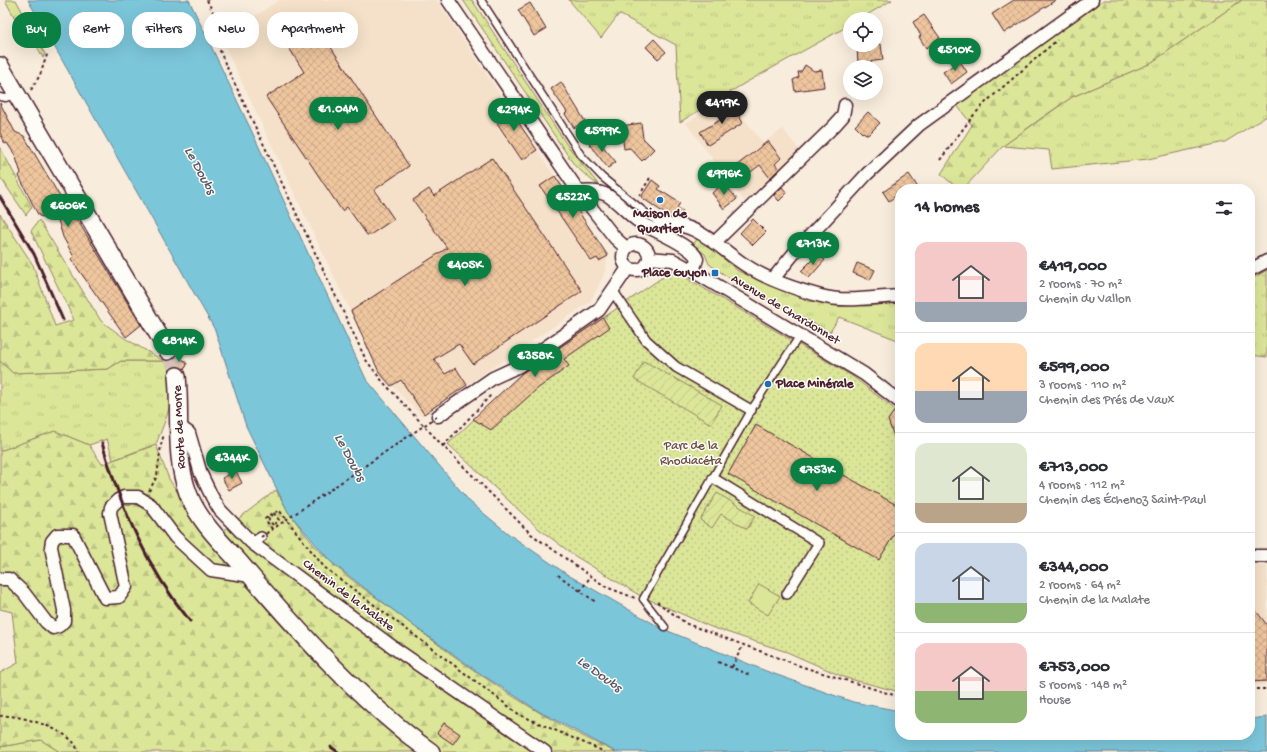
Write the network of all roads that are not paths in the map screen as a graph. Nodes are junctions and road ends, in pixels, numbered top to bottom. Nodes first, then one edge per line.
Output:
1 (448, 0) edge
2 (481, 0) edge
3 (1092, 0) edge
4 (0, 66) edge
5 (15, 94) edge
6 (845, 105) dead end
7 (579, 192) junction
8 (661, 229) junction
9 (714, 243) junction
10 (626, 248) junction
11 (649, 258) junction
12 (1267, 261) edge
13 (1255, 267) edge
14 (628, 268) junction
15 (693, 271) junction
16 (774, 279) junction
17 (612, 290) junction
18 (895, 296) edge
19 (800, 335) junction
20 (168, 351) tunnel mouth
21 (177, 376) tunnel mouth
22 (895, 398) edge
23 (751, 410) junction
24 (438, 416) road end
25 (178, 425) junction
26 (713, 478) junction
27 (1255, 556) edge
28 (1267, 556) edge
29 (251, 576) junction
30 (0, 579) edge
31 (787, 594) dead end
32 (665, 627) dead end
33 (431, 752) edge
34 (545, 752) edge

1 - 7 street
2 - 8 lane
3 - 16 street
4 - 5 main road
5 - 20 main road
6 - 9 street
7 - 8 street
7 - 10 street
8 - 9 street
8 - 15 street
9 - 16 street
10 - 11 street
10 - 14 street
11 - 14 street
11 - 15 street, Avenue de Chardonnet
12 - 13 street
14 - 17 street
15 - 19 street, Avenue de Chardonnet
16 - 18 street
17 - 23 street
17 - 24 street
19 - 22 street, Avenue de Chardonnet
19 - 23 lane
21 - 25 main road, Route de Morre
23 - 26 lane
25 - 29 main road, Route de Morre
25 - 34 street, Chemin de la Malate
26 - 31 street
26 - 32 lane
27 - 28 street
29 - 30 street
29 - 33 main road, Route de Morre

